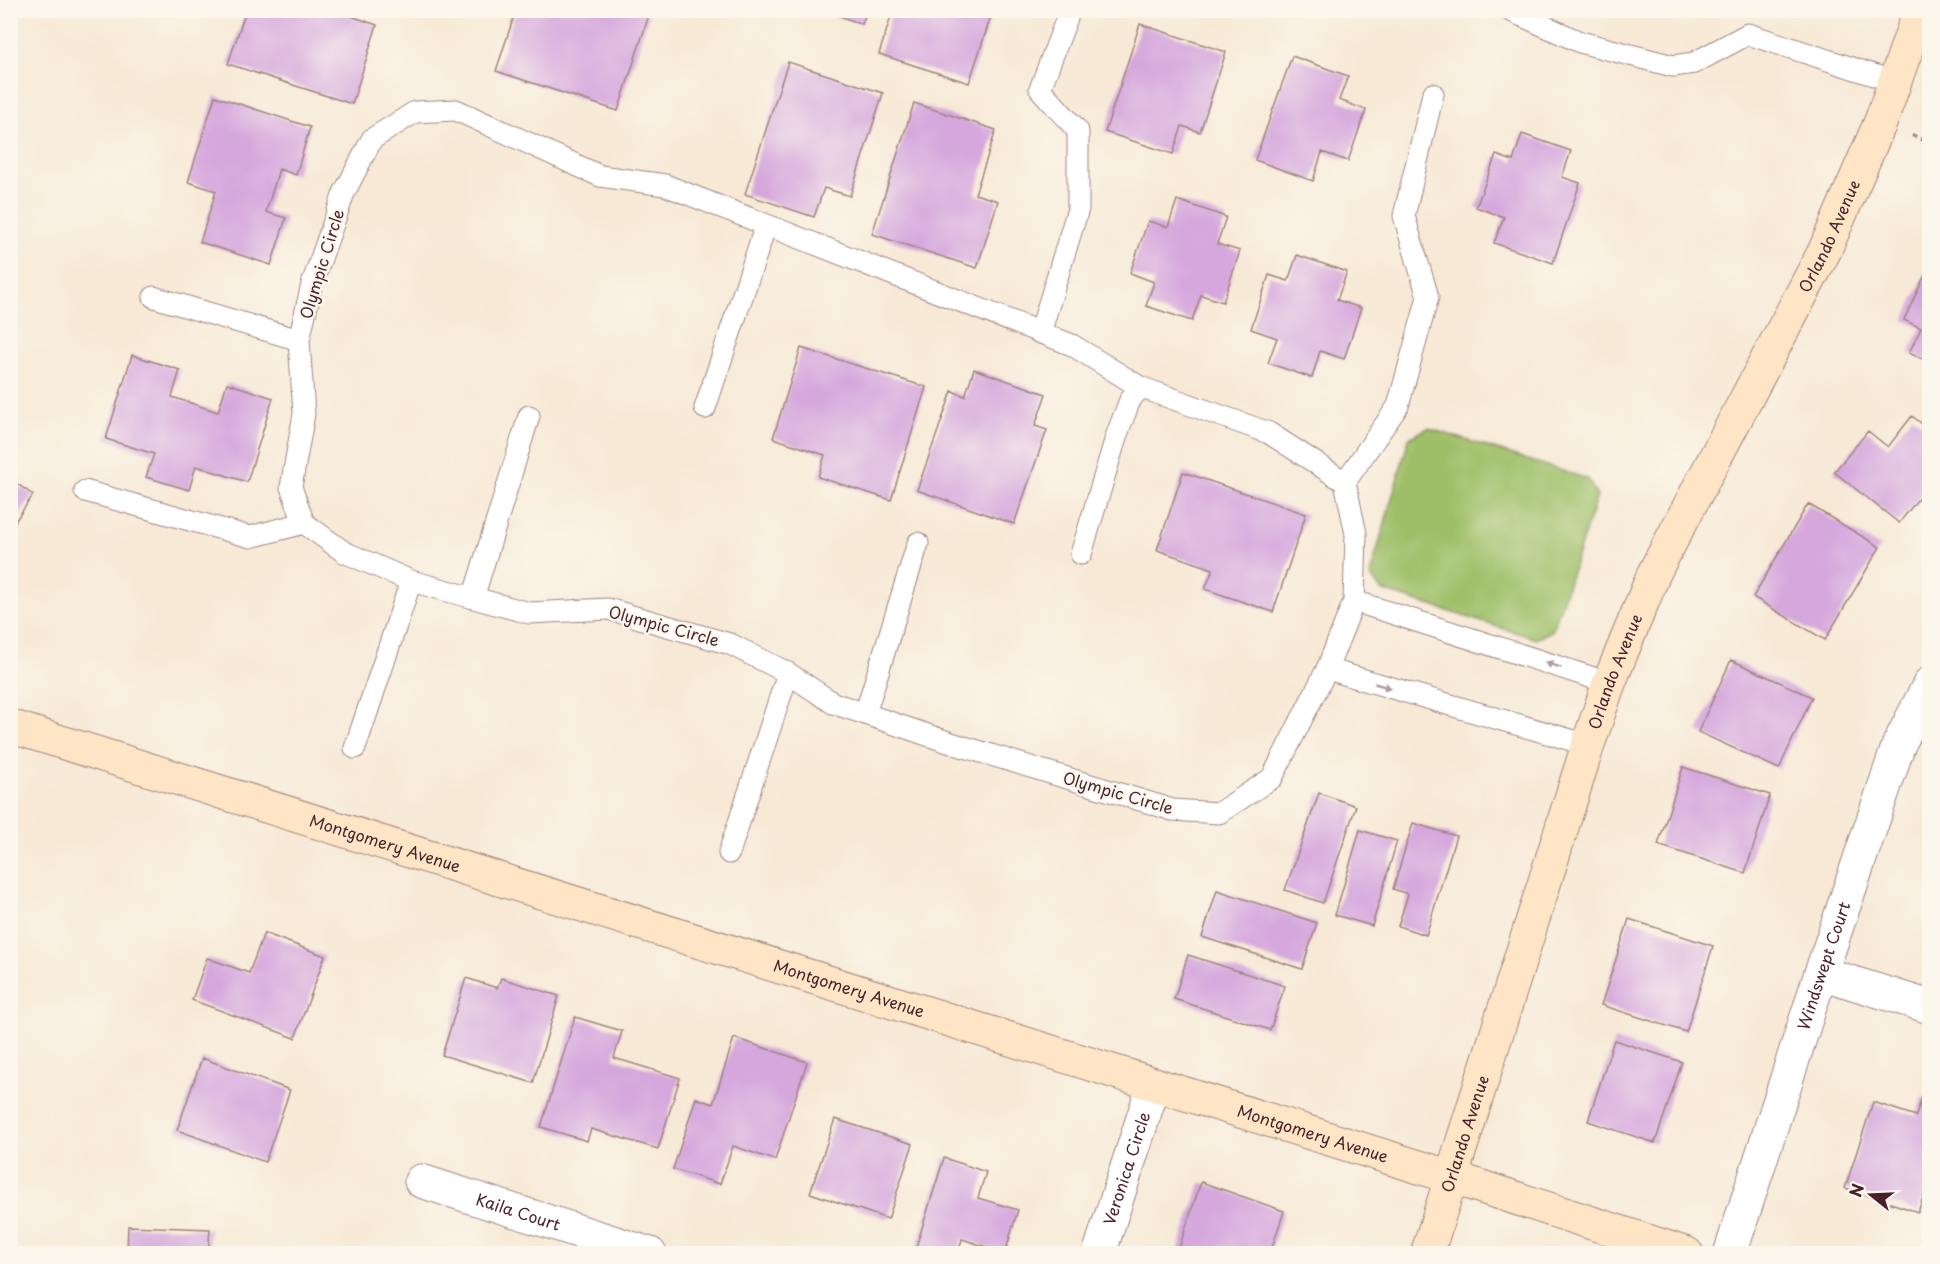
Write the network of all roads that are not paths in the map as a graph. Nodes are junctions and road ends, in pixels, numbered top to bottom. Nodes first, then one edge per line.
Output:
1 (1070, 10) edge
2 (1509, 10) edge
3 (1920, 10) edge
4 (1895, 82) junction
5 (1432, 94) dead end
6 (766, 225) junction
7 (154, 297) dead end
8 (1040, 333) junction
9 (299, 340) junction
10 (1140, 387) junction
11 (705, 408) dead end
12 (529, 416) dead end
13 (1345, 482) junction
14 (85, 491) dead end
15 (304, 523) junction
16 (918, 543) dead end
17 (1081, 554) dead end
18 (411, 580) junction
19 (473, 598) junction
20 (1354, 601) junction
21 (1327, 669) junction
22 (788, 673) junction
23 (1929, 683) edge
24 (1609, 684) junction
25 (865, 714) junction
26 (10, 726) edge
27 (1588, 745) junction
28 (355, 748) dead end
29 (729, 853) dead end
30 (1821, 973) junction
31 (1929, 1006) edge
32 (1154, 1084) junction
33 (1451, 1177) junction
34 (421, 1181) dead end
35 (650, 1254) edge
36 (1099, 1254) edge
37 (1427, 1254) edge
38 (1687, 1254) edge
39 (1730, 1254) edge

1 - 8 lane
2 - 4 lane
3 - 4 street, Orlando Avenue
4 - 24 street, Orlando Avenue
5 - 13 lane
6 - 8 lane, Olympic Circle
6 - 9 lane, Olympic Circle
6 - 11 lane
7 - 9 lane
8 - 10 lane, Olympic Circle
9 - 15 lane, Olympic Circle
10 - 13 lane, Olympic Circle
10 - 17 lane
12 - 19 lane
13 - 20 lane, Olympic Circle
14 - 15 lane
15 - 18 lane, Olympic Circle
16 - 25 lane
18 - 19 lane, Olympic Circle
18 - 28 lane
19 - 22 lane, Olympic Circle
20 - 21 lane, Olympic Circle
24 -> 20 lane
21 - 25 lane, Olympic Circle
21 -> 27 lane
22 - 25 lane, Olympic Circle
22 - 29 lane
23 - 30 street, Windswept Court
24 - 27 street, Orlando Avenue
26 - 32 street, Montgomery Avenue
27 - 33 street, Orlando Avenue
30 - 31 street
30 - 39 street, Windswept Court
32 - 33 street, Montgomery Avenue
32 - 36 street, Veronica Circle
33 - 37 street, Orlando Avenue
33 - 38 street, Montgomery Avenue
34 - 35 street, Kaila Court

